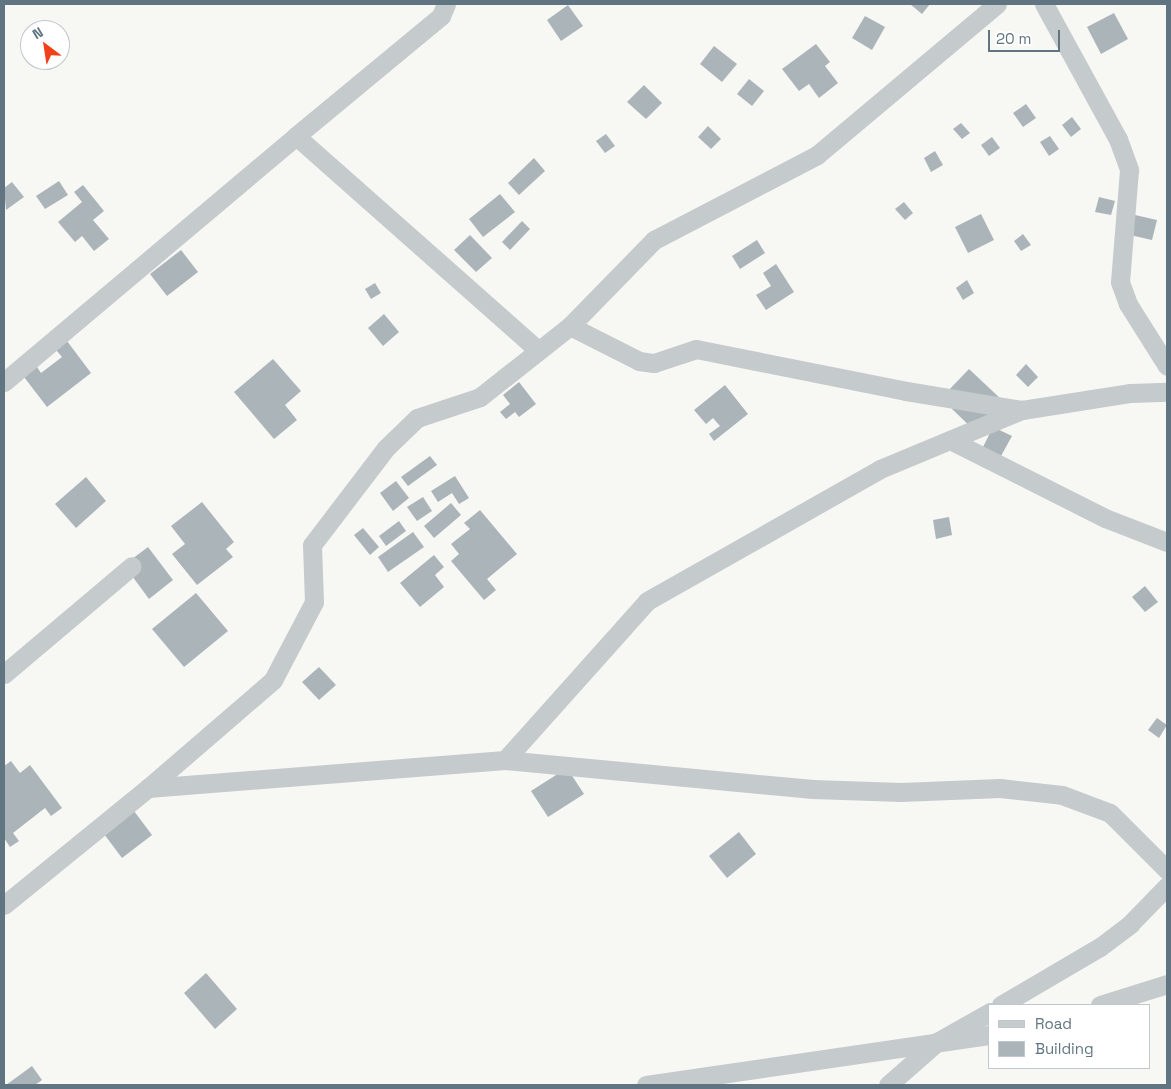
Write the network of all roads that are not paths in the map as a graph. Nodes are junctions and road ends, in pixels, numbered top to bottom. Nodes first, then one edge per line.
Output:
1 (446, 4) edge
2 (997, 4) edge
3 (1044, 4) edge
4 (296, 136) junction
5 (570, 326) junction
6 (538, 350) junction
7 (1167, 366) edge
8 (4, 382) edge
9 (1167, 392) edge
10 (1022, 410) junction
11 (950, 440) junction
12 (1167, 542) edge
13 (132, 566) dead end
14 (4, 674) edge
15 (505, 760) junction
16 (148, 788) junction
17 (1167, 870) edge
18 (1167, 886) edge
19 (4, 905) edge
20 (1167, 984) edge
21 (1002, 1004) edge
22 (1103, 1004) edge
23 (988, 1013) edge
24 (988, 1034) edge
25 (937, 1042) junction
26 (646, 1085) edge
27 (888, 1085) edge

1 - 4 street
2 - 5 street
3 - 7 street
4 - 6 street
4 - 8 street
5 - 6 street
5 - 10 street
6 - 16 street
9 - 10 street
10 - 11 street
11 - 12 street
11 - 15 street
13 - 14 street
15 - 16 street
15 - 17 street
16 - 19 street
18 - 21 street
20 - 22 street
23 - 25 street
24 - 25 street
25 - 26 street
25 - 27 street

